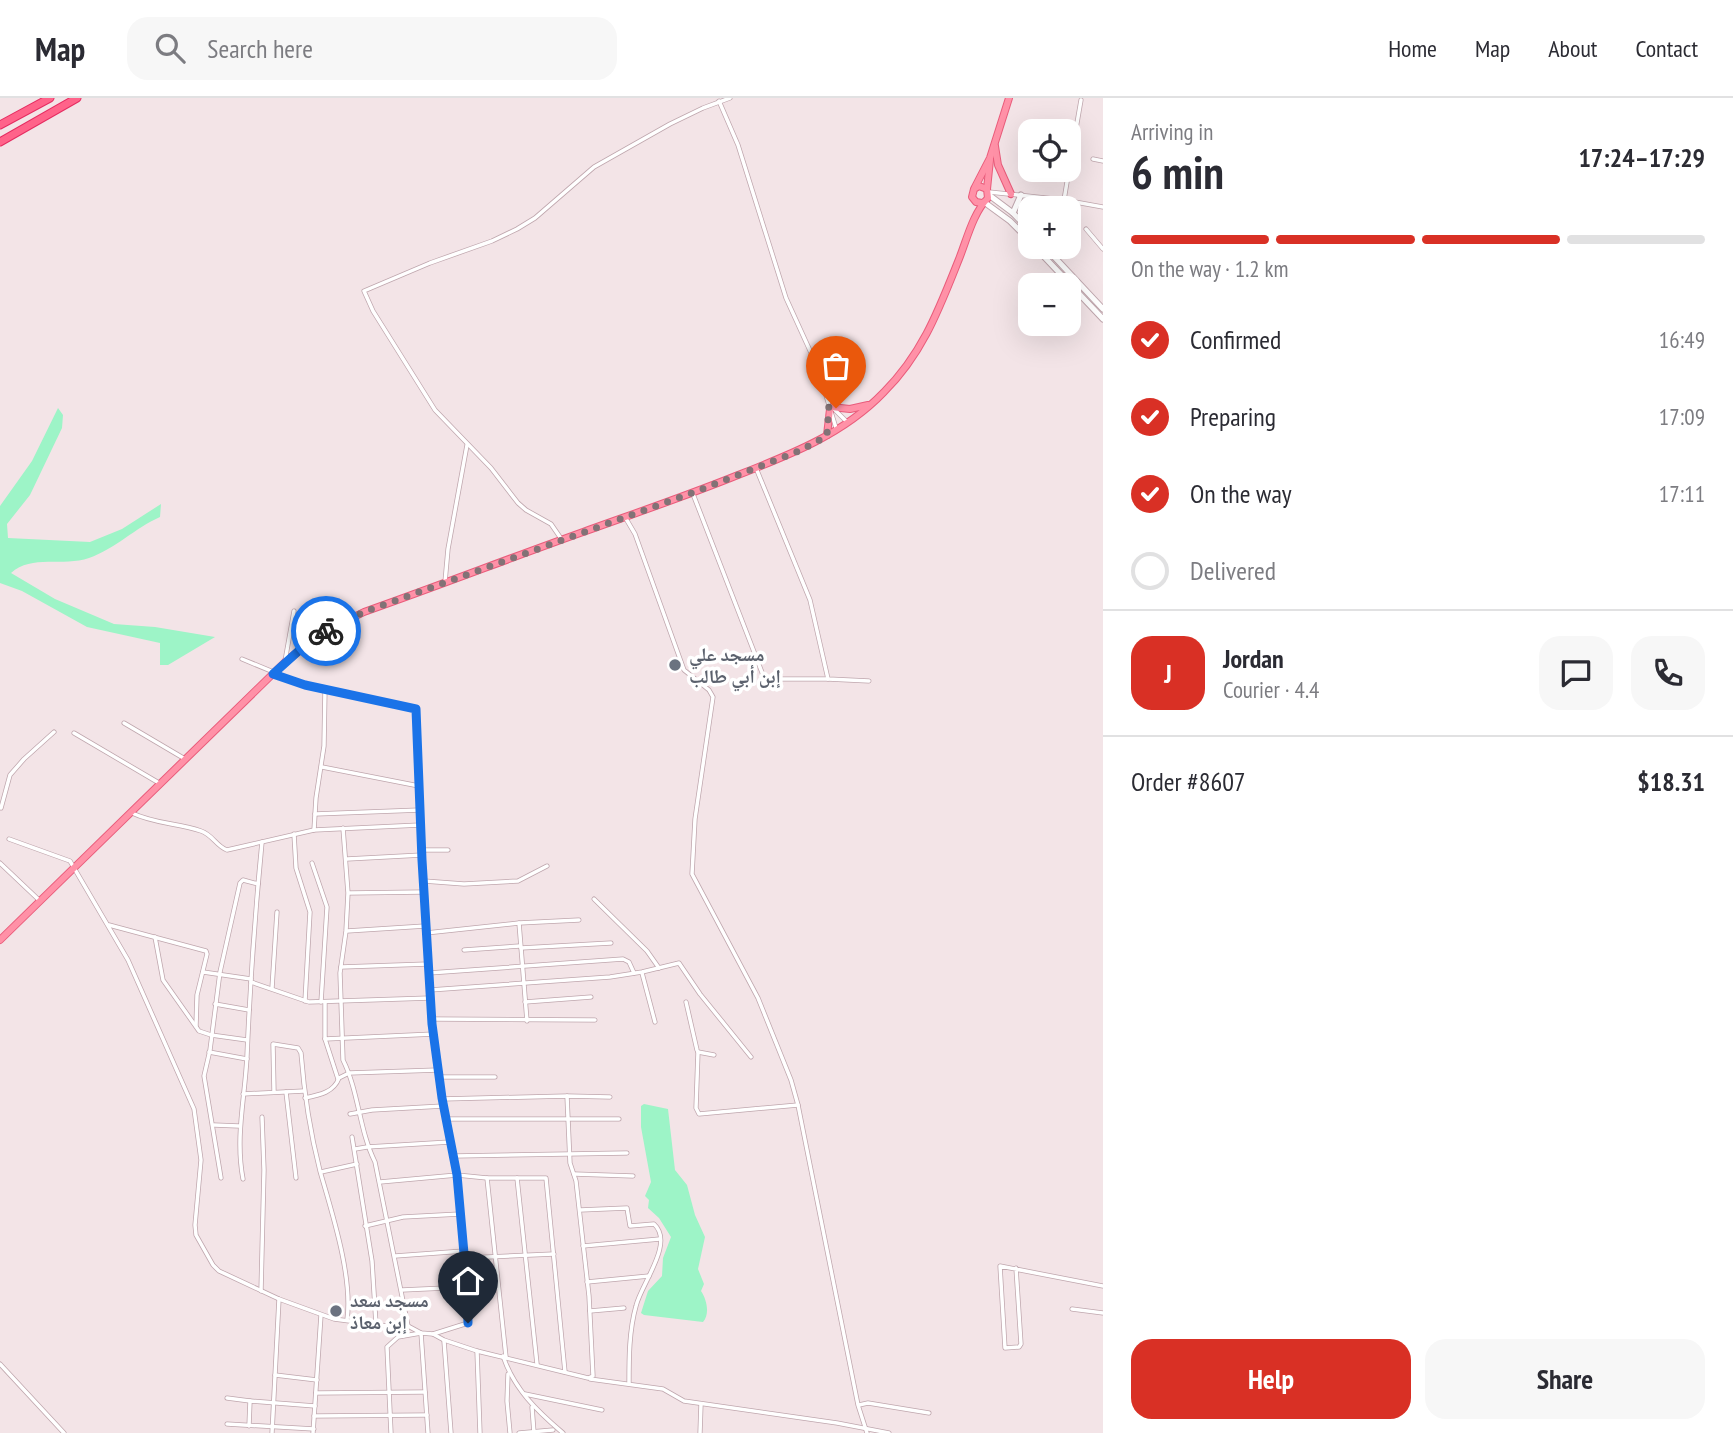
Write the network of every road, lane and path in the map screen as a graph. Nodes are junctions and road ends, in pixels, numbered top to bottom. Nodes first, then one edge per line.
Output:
1 (50, 98) edge
2 (77, 98) edge
3 (730, 98) edge
4 (1009, 98) edge
5 (1081, 100) dead end
6 (719, 101) junction
7 (1078, 119) edge
8 (0, 125) edge
9 (0, 142) edge
10 (995, 145) junction
11 (990, 158) junction
12 (1093, 159) dead end
13 (1103, 161) edge
14 (974, 189) junction
15 (988, 192) junction
16 (1011, 194) junction
17 (1021, 195) junction
18 (1030, 196) edge
19 (972, 197) junction
20 (983, 202) junction
21 (1081, 203) edge
22 (1103, 207) edge
23 (1013, 213) junction
24 (1018, 218) edge
25 (972, 225) junction
26 (1018, 229) edge
27 (1086, 229) dead end
28 (1103, 249) edge
29 (1046, 259) edge
30 (1056, 259) edge
31 (1103, 309) edge
32 (1103, 319) edge
33 (870, 404) junction
34 (830, 406) junction
35 (848, 422) junction
36 (837, 430) junction
37 (827, 436) junction
38 (467, 445) junction
39 (756, 468) junction
40 (692, 493) junction
41 (625, 517) junction
42 (562, 540) junction
43 (445, 584) junction
44 (293, 611) dead end
45 (242, 659) dead end
46 (285, 662) junction
47 (273, 674) junction
48 (828, 678) junction
49 (869, 681) dead end
50 (326, 689) junction
51 (124, 723) dead end
52 (54, 732) dead end
53 (74, 733) dead end
54 (185, 759) junction
55 (322, 767) junction
56 (159, 783) junction
57 (419, 786) junction
58 (1, 808) edge
59 (420, 810) junction
60 (131, 811) junction
61 (315, 814) junction
62 (420, 825) junction
63 (343, 828) junction
64 (314, 830) junction
65 (294, 834) junction
66 (9, 839) dead end
67 (262, 842) junction
68 (448, 850) dead end
69 (422, 853) junction
70 (347, 859) junction
71 (0, 863) edge
72 (312, 863) dead end
73 (74, 866) junction
74 (547, 866) dead end
75 (423, 881) junction
76 (258, 884) junction
77 (424, 892) junction
78 (348, 893) junction
79 (594, 899) dead end
80 (39, 900) junction
81 (277, 912) dead end
82 (579, 920) dead end
83 (519, 923) junction
84 (108, 925) junction
85 (425, 926) junction
86 (346, 932) junction
87 (426, 933) junction
88 (155, 937) junction
89 (0, 940) edge
90 (611, 943) dead end
91 (521, 947) junction
92 (464, 950) dead end
93 (428, 964) junction
94 (522, 965) junction
95 (341, 967) junction
96 (659, 968) junction
97 (203, 972) junction
98 (642, 972) junction
99 (429, 973) junction
100 (634, 973) junction
101 (219, 974) junction
102 (251, 981) junction
103 (523, 983) junction
104 (272, 988) junction
105 (430, 990) junction
106 (591, 997) dead end
107 (430, 998) junction
108 (305, 1001) junction
109 (323, 1002) junction
110 (339, 1002) junction
111 (526, 1002) junction
112 (686, 1002) dead end
113 (215, 1004) junction
114 (249, 1010) junction
115 (432, 1019) junction
116 (595, 1020) dead end
117 (527, 1021) junction
118 (655, 1022) dead end
119 (196, 1026) junction
120 (434, 1034) junction
121 (211, 1035) junction
122 (325, 1039) junction
123 (247, 1040) junction
124 (341, 1040) junction
125 (209, 1052) junction
126 (698, 1052) junction
127 (714, 1055) dead end
128 (751, 1057) dead end
129 (247, 1059) junction
130 (438, 1070) junction
131 (349, 1073) junction
132 (438, 1077) junction
133 (495, 1077) dead end
134 (338, 1079) junction
135 (304, 1091) junction
136 (274, 1092) junction
137 (286, 1092) junction
138 (242, 1094) junction
139 (566, 1096) junction
140 (610, 1097) dead end
141 (305, 1098) junction
142 (442, 1098) junction
143 (798, 1105) junction
144 (443, 1106) junction
145 (358, 1112) junction
146 (350, 1114) dead end
147 (262, 1116) dead end
148 (568, 1117) junction
149 (446, 1119) junction
150 (619, 1119) dead end
151 (214, 1125) junction
152 (240, 1126) junction
153 (352, 1137) dead end
154 (450, 1142) junction
155 (367, 1147) junction
156 (355, 1149) junction
157 (626, 1153) dead end
158 (570, 1154) junction
159 (453, 1156) junction
160 (357, 1164) junction
161 (321, 1172) junction
162 (573, 1174) junction
163 (457, 1175) junction
164 (634, 1176) dead end
165 (221, 1178) dead end
166 (296, 1178) dead end
167 (487, 1178) junction
168 (517, 1178) junction
169 (243, 1179) dead end
170 (379, 1182) junction
171 (579, 1210) junction
172 (460, 1214) junction
173 (388, 1221) junction
174 (365, 1226) junction
175 (660, 1239) junction
176 (583, 1246) junction
177 (464, 1251) junction
178 (554, 1254) junction
179 (525, 1255) junction
180 (395, 1256) junction
181 (495, 1257) junction
182 (465, 1258) junction
183 (1016, 1268) junction
184 (649, 1276) junction
185 (587, 1282) junction
186 (1103, 1286) edge
187 (467, 1287) junction
188 (402, 1290) junction
189 (261, 1291) junction
190 (279, 1299) junction
191 (624, 1308) dead end
192 (1072, 1309) dead end
193 (590, 1311) junction
194 (1103, 1313) edge
195 (321, 1315) junction
196 (347, 1320) junction
197 (376, 1324) junction
198 (408, 1326) junction
199 (421, 1333) junction
200 (433, 1334) junction
201 (444, 1340) junction
202 (477, 1351) junction
203 (504, 1357) junction
204 (0, 1364) edge
205 (537, 1364) junction
206 (508, 1372) junction
207 (565, 1372) junction
208 (275, 1375) junction
209 (588, 1378) junction
210 (317, 1380) junction
211 (629, 1384) junction
212 (425, 1392) junction
213 (316, 1393) junction
214 (390, 1393) junction
215 (523, 1393) junction
216 (227, 1398) dead end
217 (250, 1401) junction
218 (274, 1404) junction
219 (701, 1404) junction
220 (858, 1405) junction
221 (316, 1406) junction
222 (532, 1407) junction
223 (602, 1410) dead end
224 (929, 1413) dead end
225 (390, 1415) junction
226 (426, 1415) junction
227 (314, 1416) junction
228 (227, 1424) dead end
229 (249, 1426) junction
230 (273, 1426) junction
231 (553, 1429) edge
232 (866, 1430) edge
233 (314, 1431) edge
234 (533, 1432) edge
235 (64, 1433) edge
236 (272, 1433) edge
237 (391, 1433) edge
238 (428, 1433) edge
239 (451, 1433) edge
240 (480, 1433) edge
241 (510, 1433) edge
242 (519, 1433) edge
243 (563, 1433) edge
244 (700, 1433) edge
245 (889, 1433) edge

1 - 8 highway
2 - 9 highway
3 - 6 street
4 - 10 main road
5 - 7 street
6 - 34 street
6 - 38 street
10 - 11 main road
10 - 16 main road
11 - 14 main road
11 - 15 main road
12 - 13 street
14 - 15 main road
14 - 19 main road
15 - 16 street
15 - 20 main road
15 - 23 street
16 - 17 street
17 - 18 street
17 - 23 street
19 - 20 main road
19 - 25 main road
20 - 25 main road
20 - 26 street
21 - 22 street
23 - 24 street
25 - 33 main road
27 - 28 street
29 - 32 street
30 - 31 street
33 - 34 main road
33 - 35 main road
34 - 35 street
34 - 36 street
34 - 37 main road
35 - 36 main road
36 - 37 main road
37 - 39 main road
38 - 42 street
38 - 43 street
39 - 40 main road
39 - 48 street
40 - 41 main road
40 - 48 street
41 - 42 main road
41 - 143 street
42 - 43 main road
43 - 46 main road
44 - 46 street
45 - 47 street
46 - 47 main road
47 - 50 street
47 - 54 main road
48 - 49 street
50 - 55 street
50 - 57 street
51 - 54 street
52 - 58 street
53 - 56 street
54 - 56 main road
55 - 57 street
55 - 61 street
56 - 60 main road
57 - 59 street
59 - 61 street
59 - 62 street
60 - 67 street
60 - 73 main road
61 - 64 street
62 - 63 street
62 - 69 street
63 - 64 street
63 - 70 street
64 - 65 street
65 - 67 street
65 - 108 street
66 - 73 street
67 - 76 street
68 - 69 street
69 - 70 street
69 - 75 street
70 - 78 street
71 - 80 street
72 - 109 street
73 - 80 main road
73 - 84 street
74 - 75 street
75 - 77 street
76 - 101 street
76 - 102 street
77 - 78 street
77 - 85 street
78 - 86 street
79 - 96 street
80 - 89 main road
81 - 104 street
82 - 83 street
83 - 87 street
83 - 91 street
84 - 88 street
84 - 189 street
85 - 86 street
85 - 87 street
86 - 95 street
87 - 93 street
88 - 97 street
88 - 119 street
90 - 91 street
91 - 92 street
91 - 94 street
93 - 95 street
93 - 99 street
94 - 99 street
94 - 100 street
94 - 103 street
95 - 110 street
96 - 98 street
96 - 128 street
97 - 101 street
97 - 119 street
98 - 100 street
98 - 118 street
99 - 105 street
100 - 103 street
101 - 102 street
101 - 113 street
102 - 104 street
102 - 114 street
103 - 105 street
103 - 111 street
104 - 108 street
105 - 107 street
106 - 111 street
107 - 110 street
107 - 115 street
108 - 109 street
109 - 110 street
109 - 122 street
110 - 124 street
111 - 117 street
112 - 126 street
113 - 114 street
113 - 121 street
114 - 123 street
115 - 117 street
115 - 120 street
116 - 117 street
119 - 121 street
120 - 124 street
120 - 130 street
121 - 123 street
121 - 125 street
122 - 124 street
122 - 134 street
123 - 129 street
124 - 131 street
125 - 129 street
125 - 151 street
126 - 127 street
126 - 143 street
129 - 138 street
130 - 131 street
130 - 132 street
131 - 134 street
131 - 145 street
132 - 133 street
132 - 142 street
134 - 141 street
135 - 136 street
135 - 137 street
135 - 141 street
136 - 137 street
136 - 138 street
137 - 166 street
138 - 152 street
139 - 140 street
139 - 142 street
139 - 148 street
141 - 161 street
142 - 144 street
143 - 220 street
144 - 145 street
144 - 149 street
145 - 146 street
145 - 155 street
147 - 189 street
148 - 149 street
148 - 150 street
148 - 158 street
149 - 154 street
151 - 152 street
151 - 165 street
152 - 169 street
153 - 156 street
154 - 155 street
154 - 159 street
155 - 156 street
155 - 170 street
156 - 160 street
157 - 158 street
158 - 159 street
158 - 162 street
159 - 163 street
160 - 161 street
160 - 174 street
161 - 196 street
162 - 164 street
162 - 171 street
163 - 167 street
163 - 170 street
163 - 172 street
167 - 168 street
167 - 181 street
168 - 178 street
168 - 179 street
170 - 173 street
171 - 175 street
171 - 176 street
172 - 173 street
172 - 177 street
173 - 174 street
173 - 180 street
174 - 197 street
175 - 176 street
175 - 184 street
176 - 185 street
177 - 180 street
177 - 182 street
178 - 179 street
178 - 207 street
179 - 181 street
179 - 205 street
180 - 188 street
181 - 182 street
181 - 203 street
182 - 187 street
183 - 183 street
183 - 186 street
184 - 185 street
184 - 211 street
185 - 193 street
187 - 188 street
187 - 200 street
188 - 198 street
189 - 190 street
190 - 195 street
190 - 208 street
191 - 193 street
192 - 194 street
193 - 209 street
195 - 196 street
195 - 210 street
196 - 197 street
197 - 198 street
198 - 199 street
199 - 200 street
199 - 212 street
199 - 214 street
200 - 201 street
201 - 202 street
201 - 239 street
202 - 203 street
202 - 240 street
203 - 205 street
203 - 206 street
204 - 235 street
205 - 207 street
206 - 215 street
206 - 241 street
207 - 209 street
208 - 210 street
208 - 218 street
209 - 211 street
210 - 213 street
211 - 219 street
212 - 214 street
212 - 226 street
213 - 214 street
213 - 221 street
214 - 225 street
215 - 222 street
215 - 223 street
216 - 217 street
217 - 218 street
217 - 229 street
218 - 221 street
218 - 230 street
219 - 232 street
219 - 244 street
220 - 224 street
220 - 232 street
221 - 227 street
222 - 231 street
222 - 234 street
225 - 226 street
225 - 227 street
225 - 237 street
226 - 238 street
227 - 233 street
228 - 229 street
229 - 230 street
230 - 233 street
230 - 236 street
231 - 234 street
231 - 243 street
232 - 245 street
234 - 242 street

